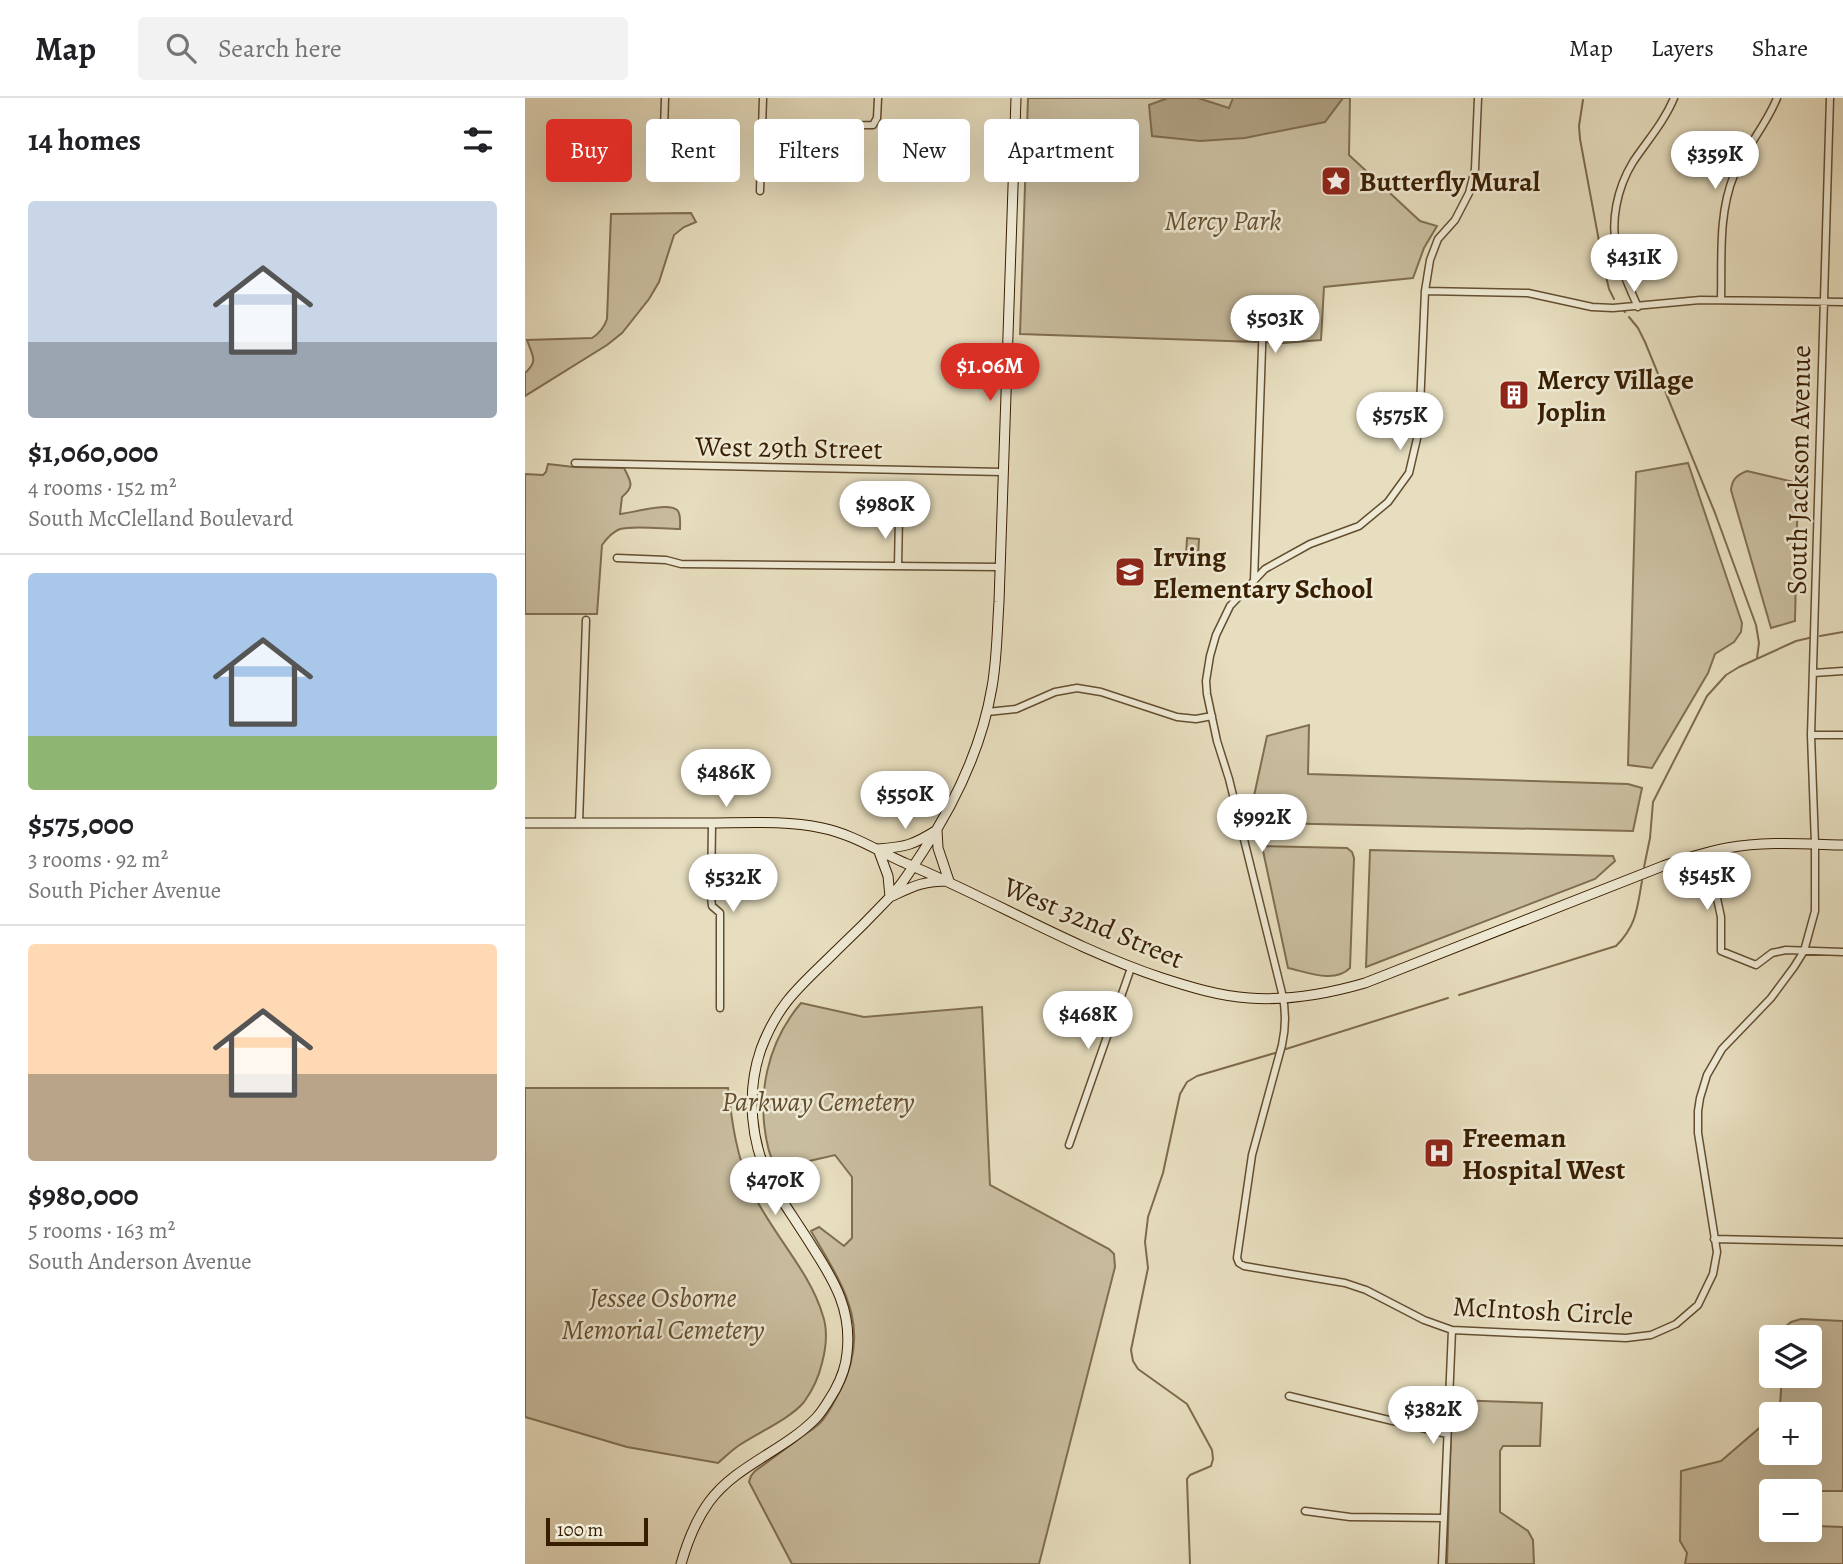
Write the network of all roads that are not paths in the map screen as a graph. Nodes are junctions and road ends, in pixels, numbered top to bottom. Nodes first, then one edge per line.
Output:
1 (665, 98) edge
2 (763, 98) edge
3 (878, 98) edge
4 (1016, 98) edge
5 (1478, 98) edge
6 (1674, 98) edge
7 (1777, 98) edge
8 (1830, 98) edge
9 (665, 119) edge
10 (762, 119) edge
11 (864, 125) edge
12 (759, 182) edge
13 (759, 191) dead end
14 (1426, 291) junction
15 (1721, 300) junction
16 (1823, 301) junction
17 (1843, 302) edge
18 (1638, 307) junction
19 (1263, 319) dead end
20 (575, 463) dead end
21 (1003, 472) junction
22 (899, 516) dead end
23 (617, 558) dead end
24 (898, 566) junction
25 (999, 567) junction
26 (1254, 581) junction
27 (586, 620) dead end
28 (1843, 671) edge
29 (1813, 673) junction
30 (987, 712) junction
31 (1212, 716) junction
32 (1811, 735) junction
33 (1843, 735) edge
34 (525, 823) edge
35 (579, 823) junction
36 (712, 823) junction
37 (937, 830) junction
38 (1815, 844) junction
39 (1843, 845) edge
40 (878, 849) junction
41 (1707, 852) junction
42 (913, 866) junction
43 (949, 881) junction
44 (890, 897) junction
45 (1804, 951) junction
46 (1843, 952) edge
47 (1131, 968) junction
48 (1283, 999) junction
49 (720, 1008) dead end
50 (1069, 1144) dead end
51 (1714, 1239) junction
52 (1843, 1242) edge
53 (1452, 1330) junction
54 (1289, 1396) dead end
55 (1447, 1434) junction
56 (1305, 1511) dead end
57 (1443, 1518) junction
58 (681, 1564) edge
59 (1442, 1564) edge

1 - 9 street
2 - 10 street
3 - 11 street
4 - 21 main road
5 - 14 street
6 - 18 street
7 - 15 street
8 - 16 street, South Jackson Avenue
12 - 13 street
14 - 18 street
14 - 26 street
15 - 16 street
15 - 18 street
16 - 17 street
16 - 29 street, South Jackson Avenue
19 - 26 street
20 - 21 street, West 29th Street
21 - 25 main road
22 - 24 street
23 - 24 street
24 - 25 street
25 - 30 main road
26 - 31 street
27 - 35 street
28 - 29 street
29 - 32 street, South Jackson Avenue
30 - 31 street
30 - 37 main road
31 - 48 street
32 - 33 street
32 - 38 street, South Jackson Avenue
34 - 35 main road, West 32nd Street
35 - 36 main road, West 32nd Street
36 - 40 main road, West 32nd Street
36 - 49 street
37 - 40 main road
37 - 42 main road
37 - 43 main road
38 - 39 main road, West 32nd Street
38 - 41 main road, West 32nd Street
38 - 45 street, McIntosh Circle
40 - 42 main road, West 32nd Street
40 - 44 main road
41 - 45 street
41 - 48 main road, West 32nd Street
42 - 43 main road, West 32nd Street
42 - 44 main road
43 - 44 main road
43 - 47 main road, West 32nd Street
44 - 58 main road
45 - 46 street
45 - 51 street, McIntosh Circle
47 - 48 main road, West 32nd Street
47 - 50 street
48 - 53 street, McIntosh Circle
51 - 52 street
51 - 53 street, McIntosh Circle
53 - 55 street
54 - 55 street
55 - 57 street
56 - 57 street
57 - 59 street

